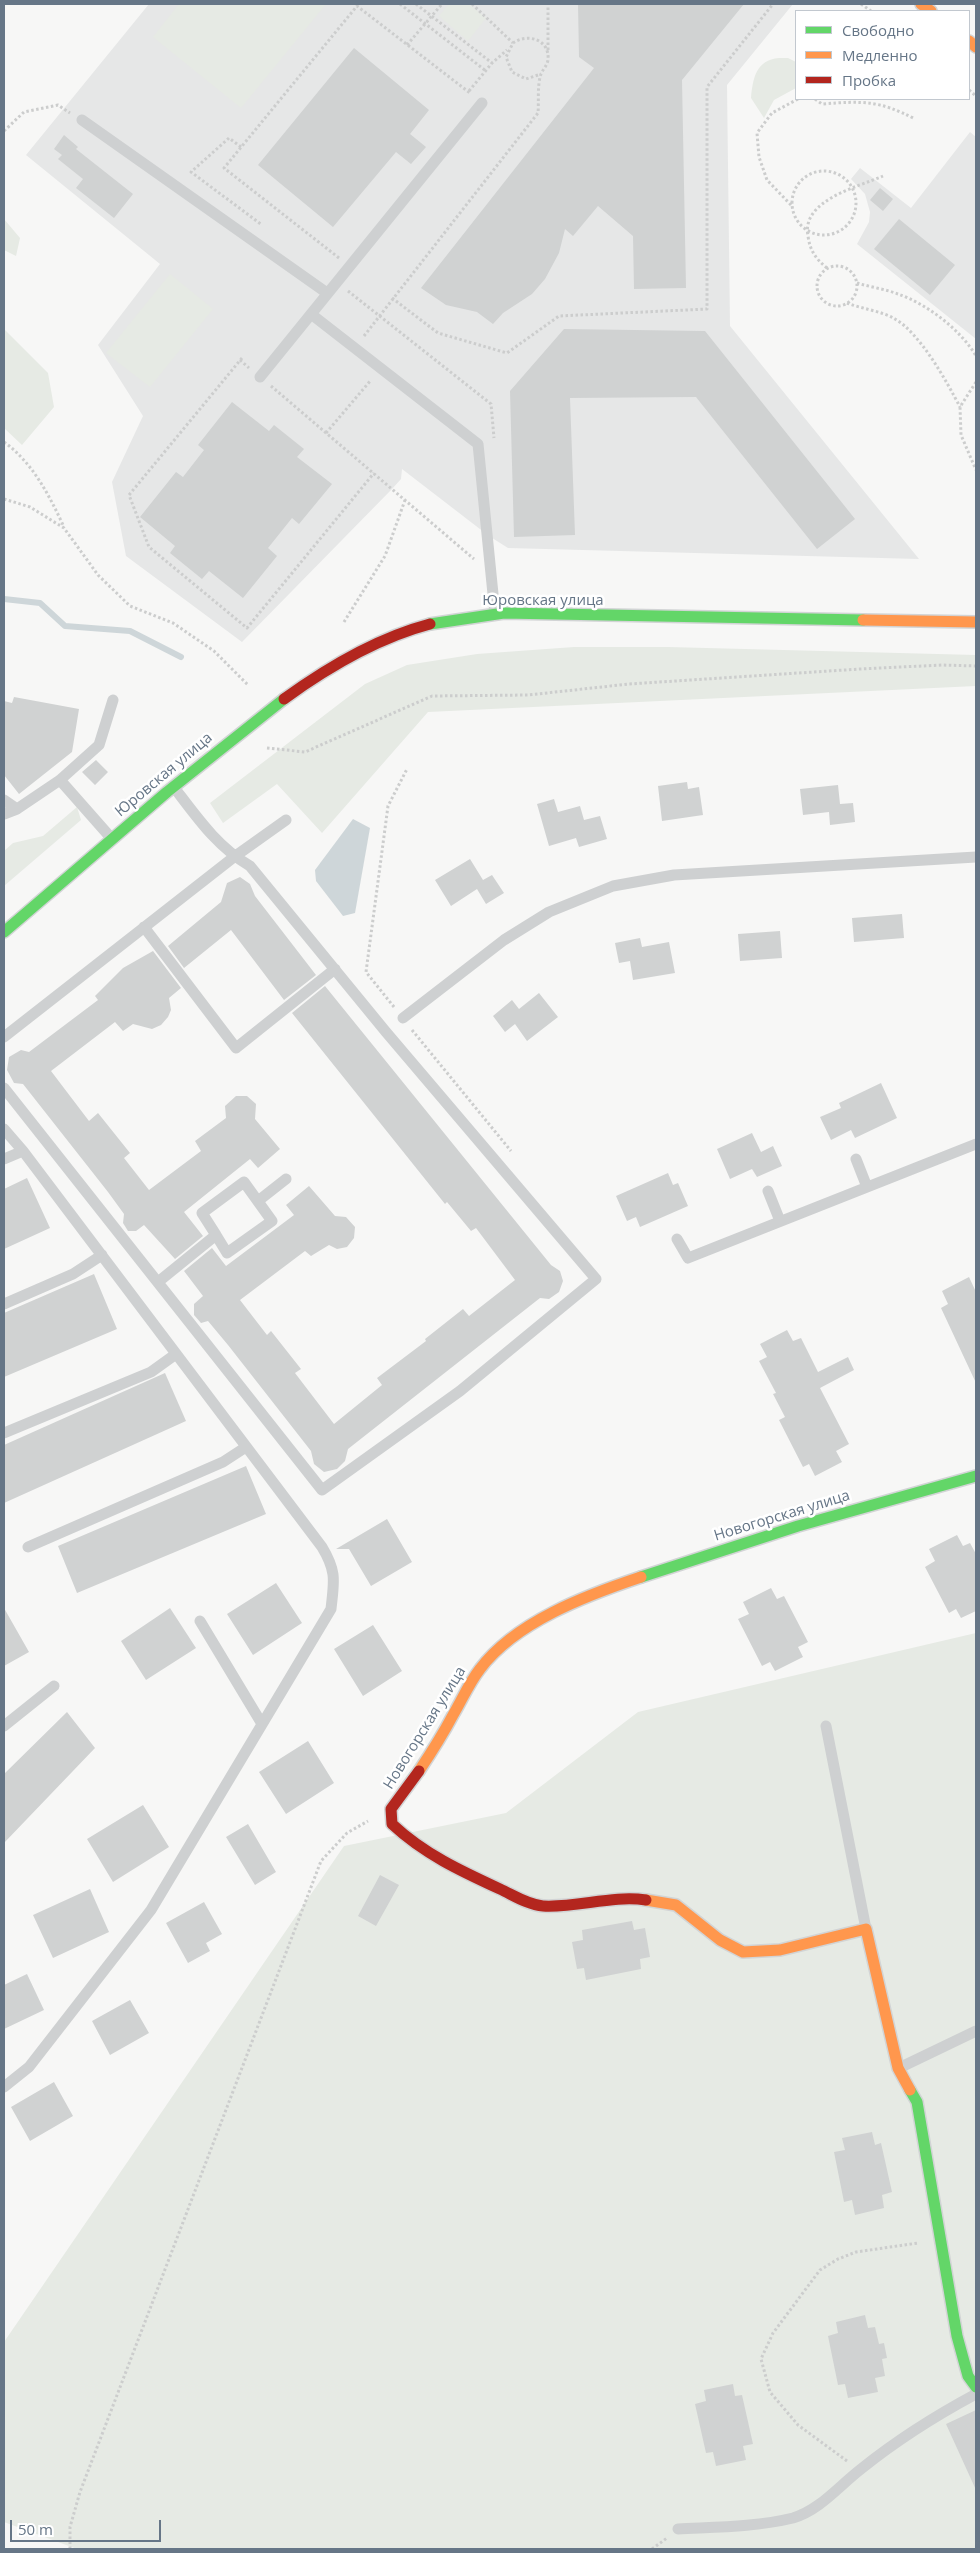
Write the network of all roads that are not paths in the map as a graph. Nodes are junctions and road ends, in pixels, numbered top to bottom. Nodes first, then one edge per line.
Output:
1 (482, 103) road end
2 (82, 120) road end
3 (327, 294) junction
4 (310, 314) junction
5 (260, 377) road end
6 (495, 615) junction
7 (976, 622) edge
8 (113, 700) dead end
9 (60, 780) junction
10 (173, 786) junction
11 (4, 800) edge
12 (16, 809) junction
13 (4, 814) edge
14 (286, 820) dead end
15 (112, 839) junction
16 (234, 857) junction
17 (976, 857) edge
18 (144, 927) junction
19 (4, 932) edge
20 (334, 969) junction
21 (402, 1018) road end
22 (4, 1038) edge
23 (4, 1088) edge
24 (4, 1129) edge
25 (976, 1144) edge
26 (23, 1151) junction
27 (4, 1159) edge
28 (856, 1159) dead end
29 (286, 1179) dead end
30 (868, 1187) junction
31 (768, 1191) dead end
32 (258, 1201) junction
33 (780, 1221) junction
34 (216, 1235) junction
35 (677, 1239) dead end
36 (102, 1255) junction
37 (158, 1282) junction
38 (4, 1304) edge
39 (176, 1354) junction
40 (4, 1433) edge
41 (246, 1447) junction
42 (976, 1476) edge
43 (28, 1547) dead end
44 (200, 1621) dead end
45 (54, 1686) dead end
46 (262, 1724) junction
47 (4, 1726) edge
48 (826, 1726) dead end
49 (866, 1929) junction
50 (976, 2031) edge
51 (898, 2068) junction
52 (4, 2086) edge
53 (976, 2387) edge
54 (976, 2394) edge
55 (678, 2529) dead end

1 - 3 lane
2 - 3 lane
3 - 4 lane
4 - 5 lane
4 - 6 lane
6 - 7 street, Юровская улица
6 - 10 street, Юровская улица
8 - 9 lane
9 - 12 lane
9 - 15 lane
10 - 15 street, Юровская улица
10 - 16 lane
11 - 12 lane
12 - 13 lane
14 - 16 lane
15 - 19 street, Юровская улица
16 - 18 lane
16 - 20 lane
17 - 21 lane
18 - 20 lane
18 - 22 lane
20 - 37 lane
23 - 37 lane
24 - 26 lane
25 - 30 lane
26 - 27 lane
26 - 36 lane
28 - 30 lane
29 - 32 lane
30 - 33 lane
31 - 33 lane
32 - 34 lane
32 - 34 lane
33 - 35 lane
34 - 37 lane
36 - 38 lane
36 - 39 lane
39 - 40 lane
39 - 41 lane
41 - 43 lane
41 - 46 lane
42 - 49 street, Новогорская улица
44 - 46 lane
45 - 47 lane
46 - 52 lane
48 - 49 lane
49 - 51 street
50 - 51 lane
51 - 53 street
54 - 55 lane

